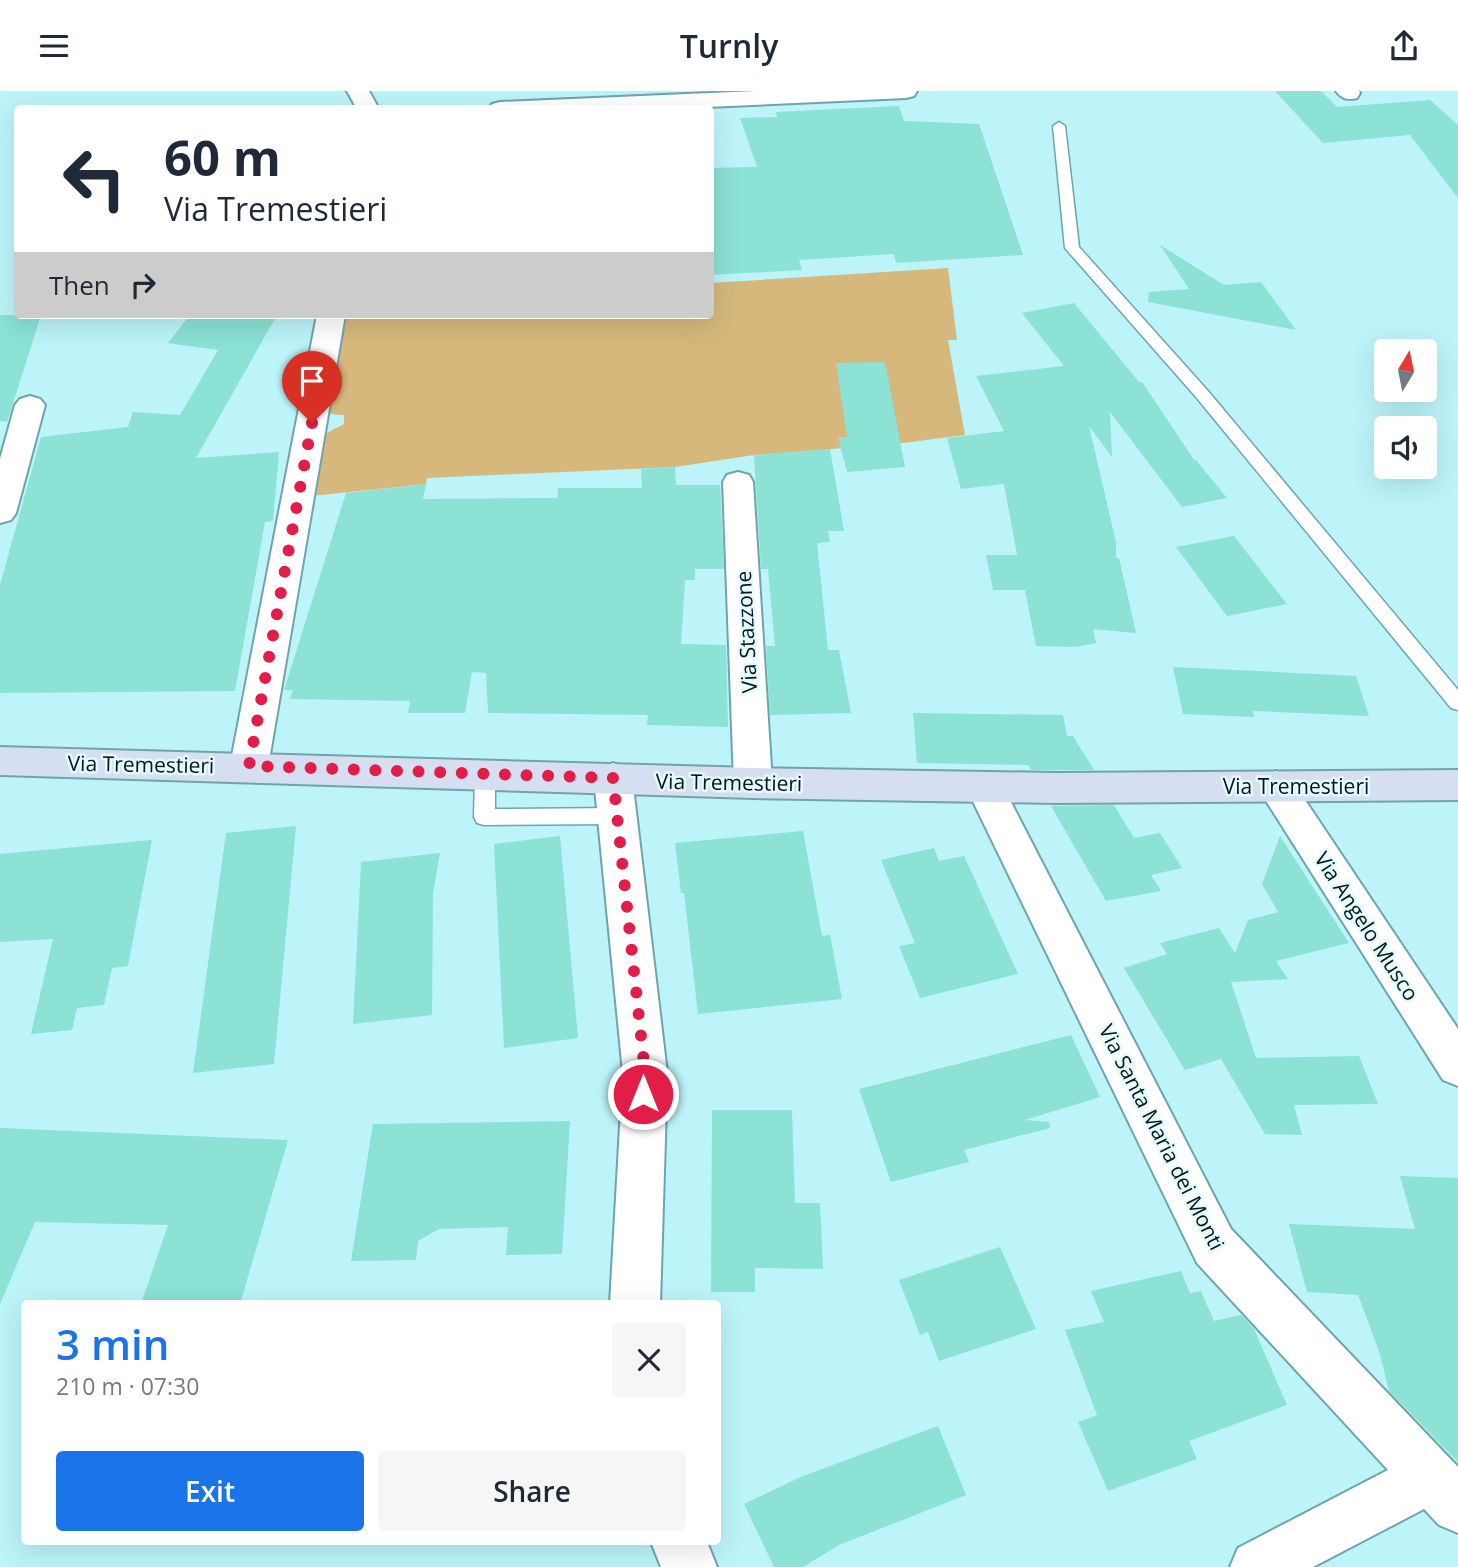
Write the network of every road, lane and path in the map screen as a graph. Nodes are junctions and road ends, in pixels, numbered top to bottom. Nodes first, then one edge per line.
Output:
1 (906, 91) edge
2 (590, 105) edge
3 (1059, 127) dead end
4 (330, 319) edge
5 (30, 405) dead end
6 (10, 442) edge
7 (738, 482) dead end
8 (0, 513) edge
9 (1458, 702) edge
10 (0, 761) edge
11 (249, 766) junction
12 (753, 783) junction
13 (1458, 785) edge
14 (1276, 786) junction
15 (985, 787) junction
16 (615, 797) junction
17 (1458, 1066) edge
18 (635, 1300) edge
19 (1444, 1492) edge
20 (679, 1545) edge
21 (690, 1567) edge
22 (1257, 1567) edge

1 - 2 street
3 - 9 lane
4 - 11 street
5 - 6 street
6 - 8 street
7 - 12 street, Via Stazzone
10 - 11 main road, Via Tremestieri
11 - 16 main road, Via Tremestieri
12 - 15 main road, Via Tremestieri
12 - 16 main road, Via Tremestieri
13 - 14 main road, Via Tremestieri
14 - 15 main road, Via Tremestieri
14 - 17 street, Via Angelo Musco
15 - 19 street, Via Santa Maria dei Monti
16 - 18 street
19 - 22 street
20 - 21 street

